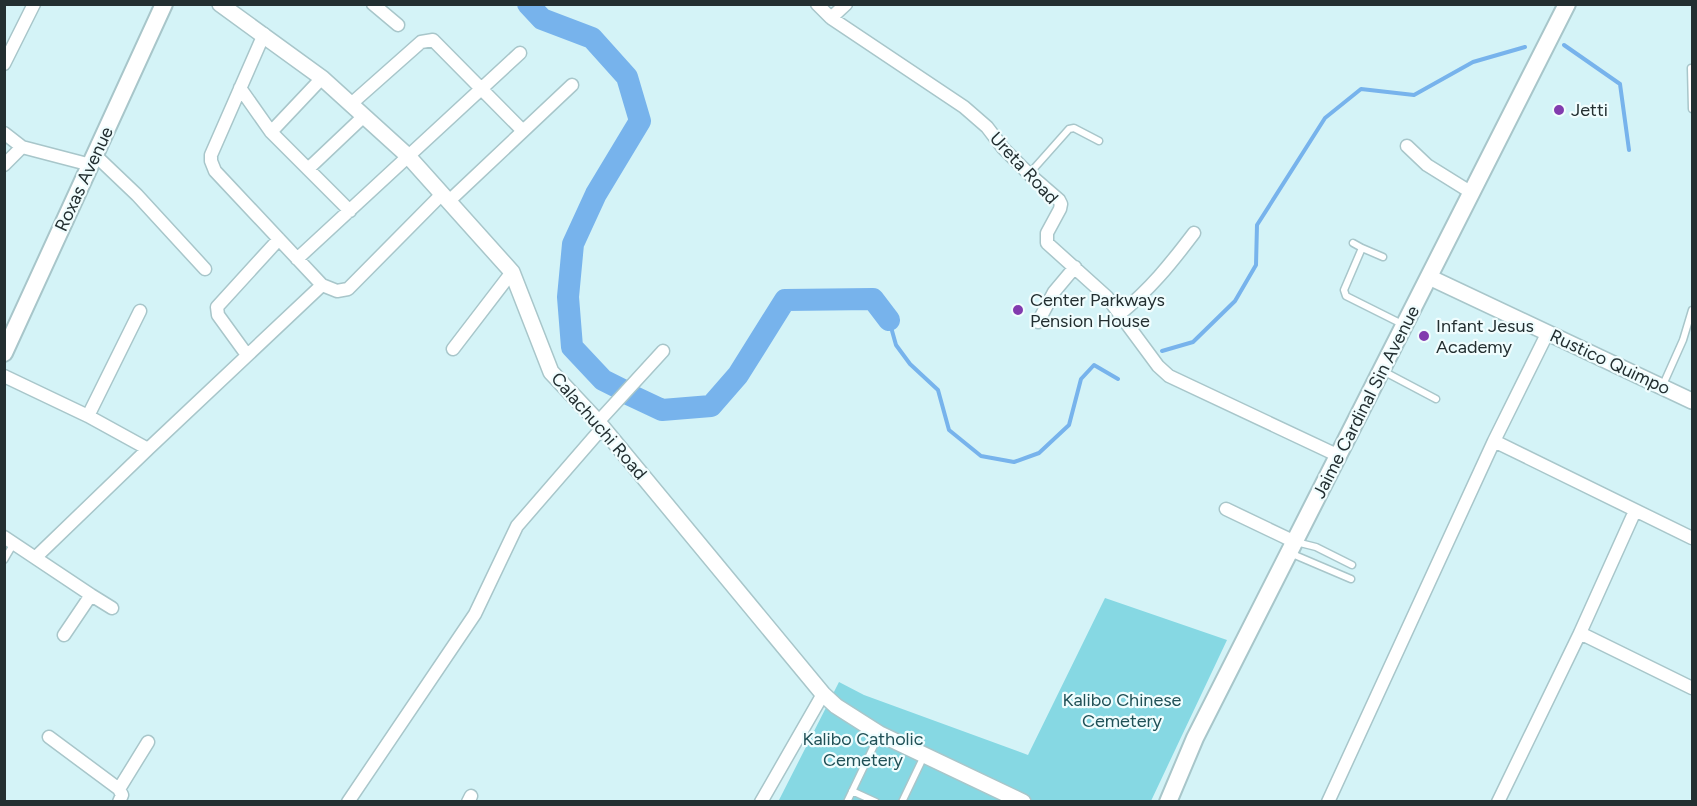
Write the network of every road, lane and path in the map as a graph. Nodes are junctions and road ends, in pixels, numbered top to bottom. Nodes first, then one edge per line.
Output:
1 (34, 4) edge
2 (164, 4) edge
3 (220, 4) edge
4 (373, 4) edge
5 (817, 4) edge
6 (846, 4) edge
7 (1566, 5) edge
8 (831, 18) junction
9 (399, 24) dead end
10 (264, 34) junction
11 (519, 53) dead end
12 (4, 64) edge
13 (1692, 68) edge
14 (322, 78) junction
15 (572, 84) dead end
16 (240, 88) junction
17 (481, 88) junction
18 (351, 104) junction
19 (1692, 108) edge
20 (364, 116) junction
21 (523, 131) junction
22 (271, 132) junction
23 (4, 133) edge
24 (1099, 141) dead end
25 (1407, 146) dead end
26 (22, 147) junction
27 (408, 156) junction
28 (93, 160) junction
29 (4, 165) edge
30 (308, 169) junction
31 (1029, 174) junction
32 (1472, 193) junction
33 (446, 198) junction
34 (350, 211) junction
35 (1194, 233) dead end
36 (279, 240) junction
37 (1353, 243) dead end
38 (1362, 248) junction
39 (1383, 257) dead end
40 (297, 259) junction
41 (1075, 267) junction
42 (205, 269) dead end
43 (512, 272) junction
44 (1430, 277) junction
45 (322, 285) junction
46 (1692, 310) edge
47 (140, 311) dead end
48 (1120, 314) junction
49 (1038, 322) dead end
50 (1405, 325) junction
51 (1548, 332) junction
52 (453, 348) dead end
53 (663, 351) dead end
54 (4, 353) edge
55 (247, 355) junction
56 (1382, 370) junction
57 (4, 376) edge
58 (1662, 387) junction
59 (1436, 399) dead end
60 (1692, 401) edge
61 (88, 416) junction
62 (600, 425) junction
63 (1494, 441) junction
64 (148, 448) junction
65 (1339, 456) junction
66 (1226, 509) dead end
67 (1635, 511) junction
68 (1692, 538) edge
69 (9, 540) edge
70 (1293, 548) junction
71 (36, 557) junction
72 (4, 560) edge
73 (1352, 565) dead end
74 (1351, 579) dead end
75 (91, 595) junction
76 (112, 608) dead end
77 (1580, 633) junction
78 (64, 634) dead end
79 (1692, 688) edge
80 (823, 694) junction
81 (880, 734) junction
82 (49, 737) dead end
83 (148, 742) dead end
84 (925, 755) junction
85 (852, 791) junction
86 (119, 795) edge
87 (1000, 797) edge
88 (348, 801) edge
89 (761, 801) edge
90 (847, 801) edge
91 (876, 801) edge
92 (902, 801) edge
93 (1023, 801) edge
94 (1168, 801) edge
95 (1328, 801) edge
96 (1498, 801) edge

1 - 12 street
2 - 28 main road, Roxas Avenue
3 - 10 street, Calachuchi Road
4 - 9 street
5 - 8 street, Ureta Road
6 - 8 street
7 - 32 main road, Jaime Cardinal Sin Avenue
8 - 31 street, Ureta Road
10 - 14 street, Calachuchi Road
10 - 16 street
11 - 17 street
13 - 19 lane
14 - 18 street, Calachuchi Road
14 - 22 street
15 - 21 street
16 - 22 street
16 - 36 street
17 - 18 street
17 - 21 street
17 - 27 street
18 - 20 street, Calachuchi Road
20 - 27 street, Calachuchi Road
20 - 30 street
21 - 33 street
22 - 30 street
23 - 26 street
24 - 31 lane
25 - 32 street
26 - 28 street
26 - 29 street
27 - 33 street, Calachuchi Road
27 - 34 street
28 - 42 street
28 - 54 main road, Roxas Avenue
30 - 34 street
31 - 41 street, Ureta Road
32 - 44 main road, Jaime Cardinal Sin Avenue
33 - 43 street, Calachuchi Road
33 - 45 street
34 - 40 street
35 - 48 street
36 - 40 street
36 - 55 street
37 - 38 lane
38 - 39 lane
38 - 50 lane
40 - 45 street
41 - 48 street, Ureta Road
41 - 49 street
43 - 52 street
43 - 62 street, Calachuchi Road
44 - 50 main road, Jaime Cardinal Sin Avenue
44 - 51 street, Rustico Quimpo
45 - 55 street
46 - 58 lane
47 - 61 street
48 - 65 street, Ureta Road
50 - 56 main road, Jaime Cardinal Sin Avenue
51 - 58 street, Rustico Quimpo
51 - 63 street
53 - 62 street
55 - 64 street
56 - 59 lane
56 - 65 main road, Jaime Cardinal Sin Avenue
57 - 61 street
58 - 60 street, Rustico Quimpo
61 - 64 street
62 - 80 street, Calachuchi Road
62 - 88 street
63 - 67 street
63 - 95 street
64 - 71 street
65 - 70 main road, Jaime Cardinal Sin Avenue
66 - 70 street
67 - 68 street
67 - 77 street
69 - 71 street
69 - 72 lane
70 - 73 lane
70 - 74 lane
70 - 94 main road, Jaime Cardinal Sin Avenue
71 - 75 street
75 - 76 street
75 - 78 street
77 - 79 street
77 - 96 street
80 - 81 street, Calachuchi Road
80 - 89 street
81 - 84 street, Calachuchi Road
81 - 85 lane
82 - 86 street
83 - 86 street
84 - 87 street, Calachuchi Road
84 - 92 lane
85 - 90 lane
85 - 91 lane
87 - 93 street, Calachuchi Road

